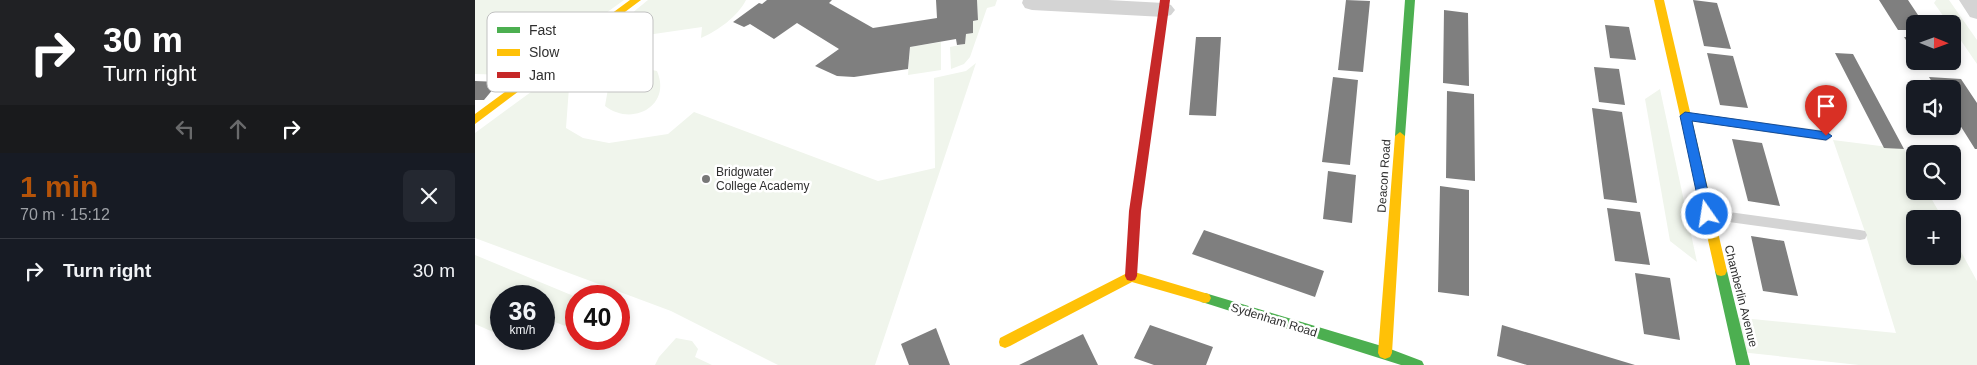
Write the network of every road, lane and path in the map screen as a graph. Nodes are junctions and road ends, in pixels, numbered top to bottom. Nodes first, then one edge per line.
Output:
1 (636, 0) edge
2 (1410, 0) edge
3 (1659, 0) edge
4 (1969, 0) edge
5 (1032, 3) dead end
6 (1164, 5) edge
7 (620, 12) edge
8 (1977, 12) edge
9 (513, 92) edge
10 (1685, 116) junction
11 (475, 120) edge
12 (1826, 136) dead end
13 (1707, 214) junction
14 (1860, 235) dead end
15 (1131, 276) junction
16 (1005, 342) dead end
17 (1385, 353) junction
18 (1417, 365) edge
19 (1743, 365) edge

1 - 7 street
2 - 17 street, Deacon Road
3 - 10 street, Chamberlin Avenue
4 - 8 street
5 - 6 street
6 - 15 street
9 - 11 street
10 - 12 lane
10 - 13 street, Chamberlin Avenue
13 - 14 lane
13 - 19 street, Chamberlin Avenue
15 - 16 street
15 - 17 street, Sydenham Road
17 - 18 street, Sydenham Road

